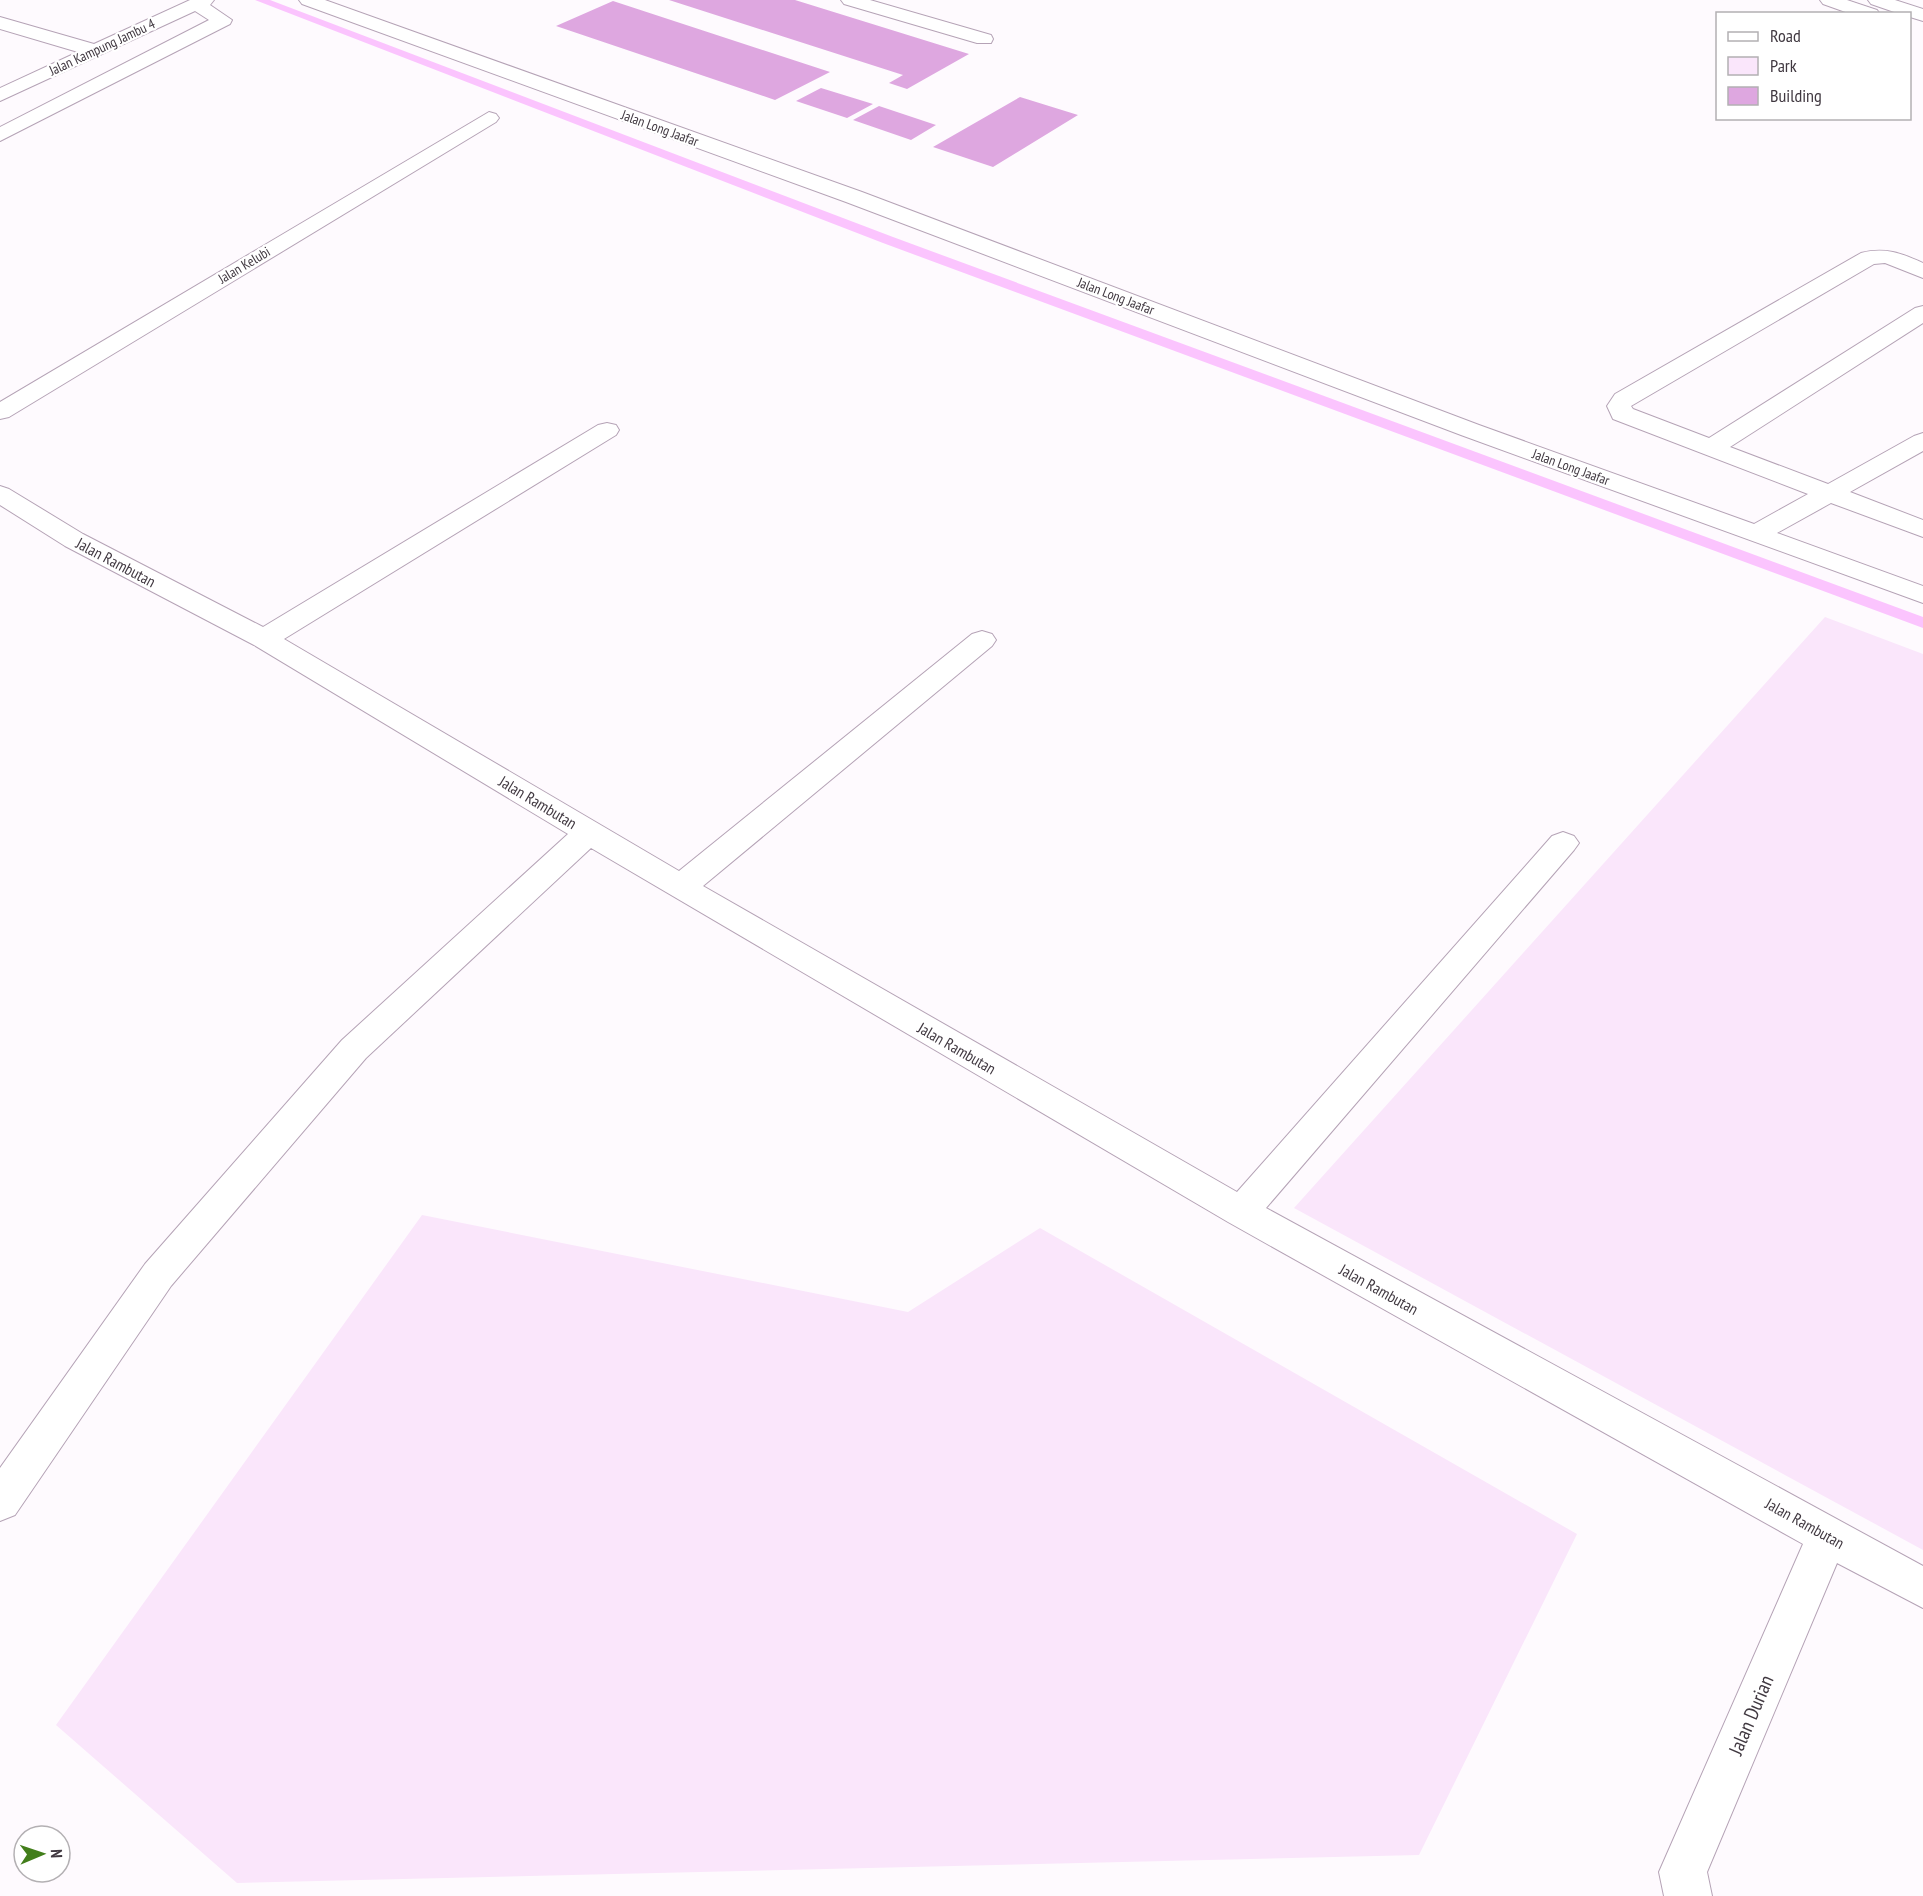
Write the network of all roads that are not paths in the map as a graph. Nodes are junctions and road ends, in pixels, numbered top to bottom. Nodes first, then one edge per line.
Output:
1 (308, 0) edge
2 (850, 0) edge
3 (1829, 0) edge
4 (1876, 0) edge
5 (201, 2) edge
6 (1865, 12) edge
7 (1923, 15) edge
8 (0, 23) edge
9 (33, 33) junction
10 (984, 39) dead end
11 (11, 43) dead end
12 (93, 50) junction
13 (0, 95) edge
14 (489, 118) dead end
15 (0, 135) edge
16 (1923, 272) edge
17 (1923, 312) edge
18 (0, 412) edge
19 (607, 430) dead end
20 (1923, 441) edge
21 (1711, 448) junction
22 (0, 494) edge
23 (1828, 494) junction
24 (1923, 529) edge
25 (1756, 534) junction
26 (1923, 595) edge
27 (264, 639) junction
28 (982, 640) dead end
29 (589, 832) junction
30 (1563, 843) dead end
31 (681, 887) junction
32 (1240, 1212) junction
33 (0, 1502) edge
34 (1828, 1535) junction
35 (1923, 1588) edge
36 (1688, 1896) edge

1 - 25 street, Jalan Long Jaafar
2 - 10 street
3 - 6 street
4 - 7 street
5 - 12 street, Jalan Kampung Jambu 4
5 - 15 street
8 - 9 street
9 - 11 street
9 - 12 street
12 - 13 street, Jalan Kampung Jambu 4
14 - 18 street, Jalan Kelubi
16 - 21 street
17 - 21 street
19 - 27 street
20 - 23 street
21 - 23 street
22 - 27 street, Jalan Rambutan
23 - 24 street
23 - 25 street
25 - 26 street, Jalan Long Jaafar
27 - 29 street, Jalan Rambutan
28 - 31 street
29 - 31 street, Jalan Rambutan
29 - 33 street
30 - 32 street
31 - 32 street, Jalan Rambutan
32 - 34 street, Jalan Rambutan
34 - 35 street, Jalan Rambutan
34 - 36 street, Jalan Durian

